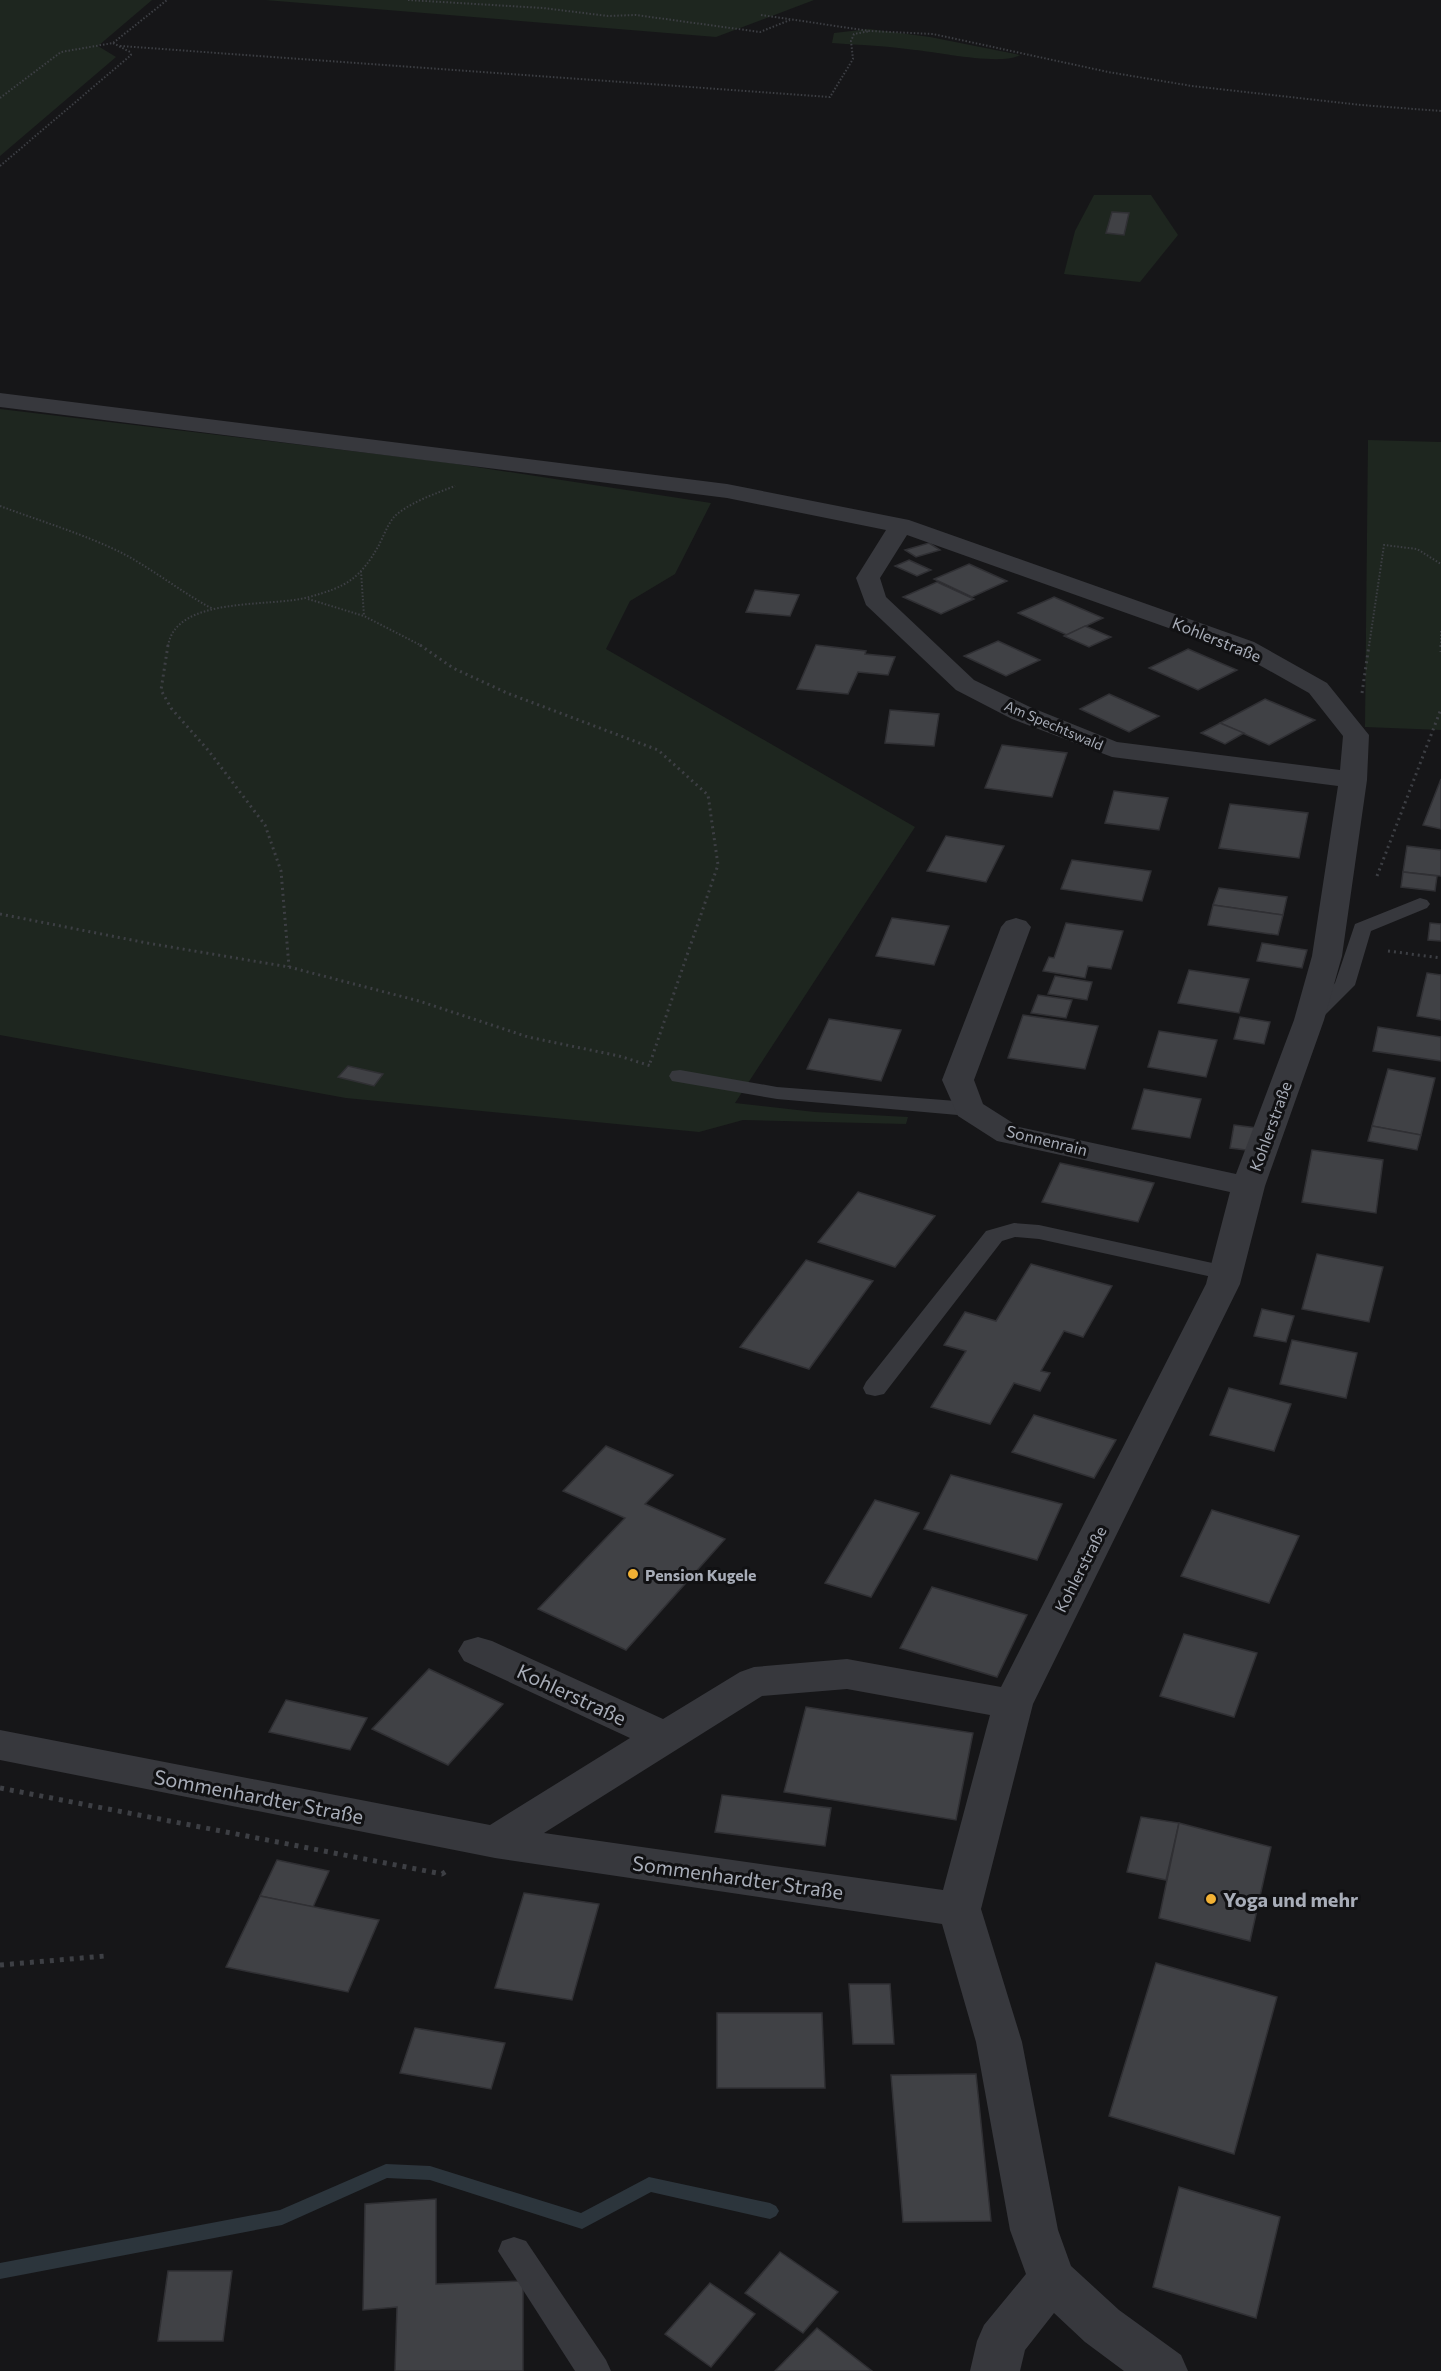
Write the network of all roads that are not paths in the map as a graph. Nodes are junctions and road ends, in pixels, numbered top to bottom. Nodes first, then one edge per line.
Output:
1 (0, 400) edge
2 (901, 525) junction
3 (1353, 780) junction
4 (1420, 904) dead end
5 (1016, 927) dead end
6 (1309, 1020) junction
7 (680, 1076) road end
8 (969, 1108) junction
9 (1248, 1186) junction
10 (1226, 1273) junction
11 (875, 1388) dead end
12 (478, 1651) dead end
13 (1013, 1704) junction
14 (665, 1737) junction
15 (0, 1745) edge
16 (495, 1842) junction
17 (959, 1909) junction
18 (514, 2251) dead end
19 (1052, 2279) junction
20 (594, 2371) edge
21 (995, 2371) edge
22 (1163, 2371) edge

1 - 2 street, Kohlerstraße
2 - 3 street, Kohlerstraße
2 - 3 street, Am Spechtswald
3 - 6 street, Kohlerstraße
4 - 6 lane
5 - 8 street
6 - 9 street, Kohlerstraße
7 - 8 lane
8 - 9 street, Sonnenrain
9 - 10 street, Kohlerstraße
10 - 11 lane
10 - 13 street, Kohlerstraße
12 - 14 street, Kohlerstraße
13 - 14 street
13 - 17 street, Kohlerstraße
14 - 16 street
15 - 16 street, Sommenhardter Straße
16 - 17 street, Sommenhardter Straße
17 - 19 street
18 - 20 lane
19 - 21 street
19 - 22 street

